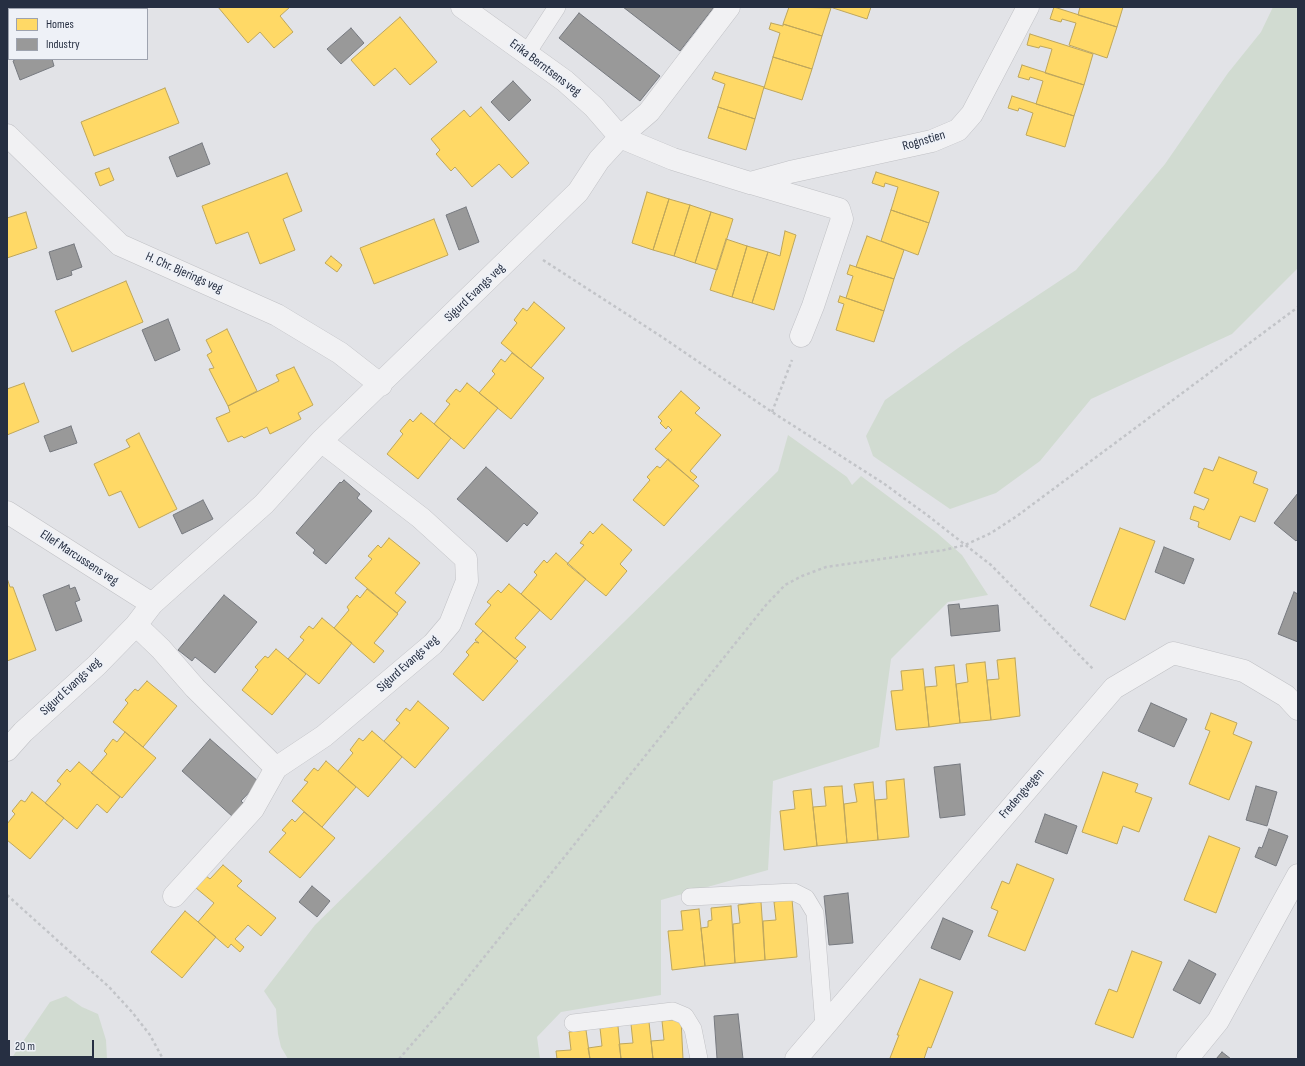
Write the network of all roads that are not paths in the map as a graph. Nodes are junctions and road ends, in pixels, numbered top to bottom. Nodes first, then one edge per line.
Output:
1 (462, 7) edge
2 (557, 7) edge
3 (730, 7) edge
4 (1028, 7) edge
5 (527, 53) junction
6 (7, 135) edge
7 (620, 137) junction
8 (750, 183) junction
9 (801, 336) road end
10 (381, 385) junction
11 (321, 441) junction
12 (7, 512) edge
13 (152, 604) junction
14 (136, 625) junction
15 (1298, 709) edge
16 (7, 750) edge
17 (276, 768) junction
18 (1298, 875) edge
19 (174, 896) dead end
20 (690, 898) dead end
21 (573, 1023) dead end
22 (824, 1026) junction
23 (699, 1059) edge
24 (796, 1059) edge
25 (1187, 1059) edge

1 - 5 street, Erika Berntsens veg
2 - 5 lane
3 - 7 street
4 - 8 street, Rognstien
5 - 7 street, Erika Berntsens veg
6 - 10 street, H. Chr. Bjerings veg
7 - 8 street
7 - 10 street, Sigurd Evangs veg
8 - 9 street
10 - 11 street, Sigurd Evangs veg
11 - 13 street, Sigurd Evangs veg
11 - 17 street, Sigurd Evangs veg
12 - 13 street, Ellef Marcussens veg
13 - 14 street, Sigurd Evangs veg
14 - 16 street, Sigurd Evangs veg
14 - 17 street
15 - 22 street, Fredengvegen
17 - 19 street, Sigurd Evangs veg
18 - 25 street
20 - 22 lane
21 - 23 lane
22 - 24 street, Fredengvegen

